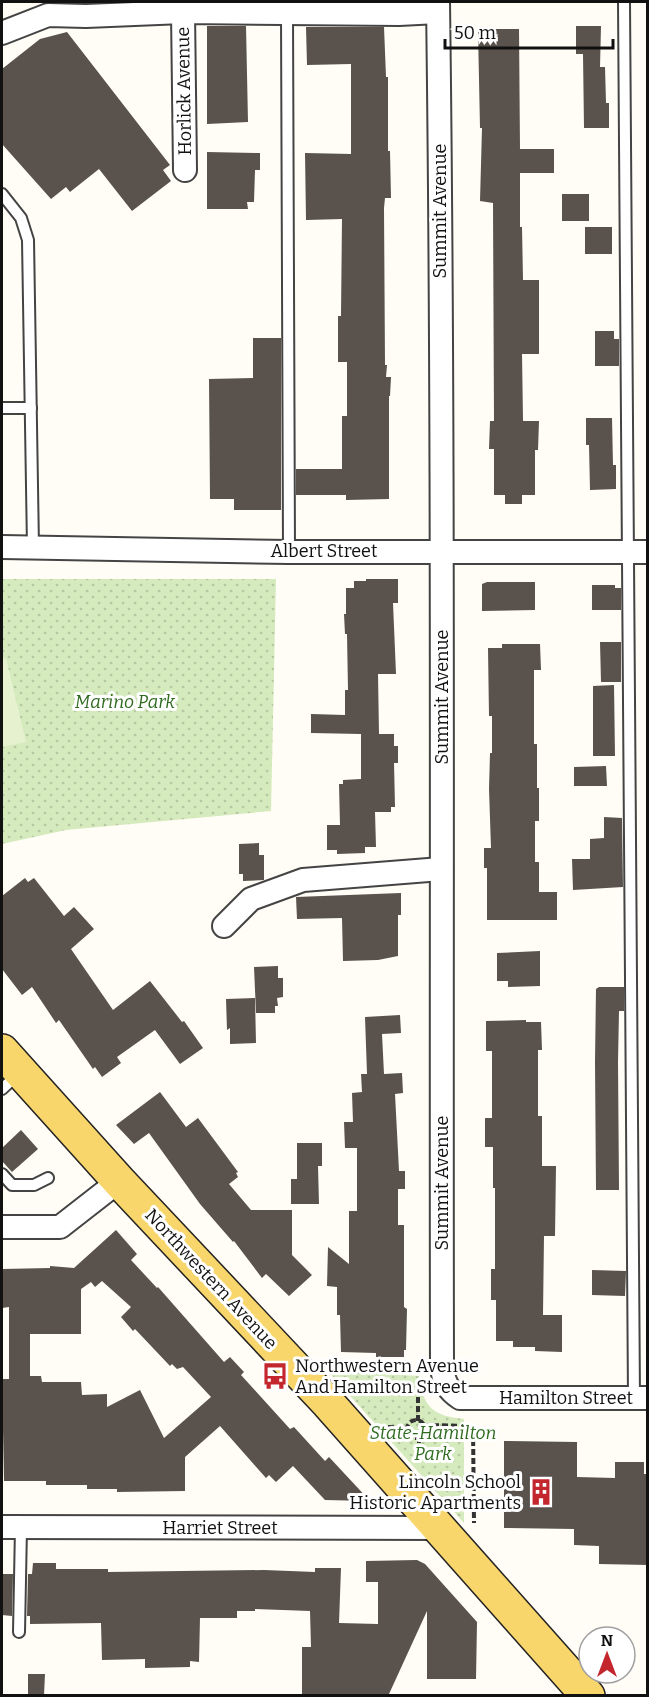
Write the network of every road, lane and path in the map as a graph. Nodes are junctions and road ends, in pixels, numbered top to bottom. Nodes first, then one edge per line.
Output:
1 (624, 2) edge
2 (438, 7) edge
3 (51, 8) edge
4 (183, 12) junction
5 (287, 14) junction
6 (2, 32) edge
7 (185, 171) dead end
8 (2, 194) edge
9 (2, 408) edge
10 (31, 408) junction
11 (2, 547) edge
12 (33, 547) junction
13 (290, 552) junction
14 (443, 552) junction
15 (637, 552) edge
16 (441, 869) junction
17 (224, 926) dead end
18 (8, 1071) edge
19 (2, 1174) edge
20 (48, 1178) dead end
21 (119, 1181) junction
22 (2, 1227) edge
23 (336, 1371) dead end
24 (418, 1372) dead end
25 (422, 1387) dead end
26 (450, 1391) joint
27 (641, 1398) edge
28 (418, 1421) junction
29 (424, 1425) junction
30 (388, 1427) dead end
31 (407, 1428) junction
32 (419, 1437) junction
33 (419, 1463) dead end
34 (474, 1523) dead end
35 (11, 1527) edge
36 (439, 1528) junction
37 (19, 1632) dead end
38 (588, 1695) edge

1 - 15 lane
2 - 5 street
2 - 14 street, Summit Avenue
3 - 4 street
3 - 6 street
4 - 5 street
4 - 7 street, Horlick Avenue
5 - 13 lane
8 - 10 lane
9 - 10 lane
10 - 12 lane
11 - 12 street, Albert Street
12 - 13 street, Albert Street
13 - 14 street, Albert Street
14 - 15 street, Albert Street
14 - 16 street, Summit Avenue
15 - 27 lane
16 - 17 street
16 - 26 street, Summit Avenue
18 - 21 main road, Northwestern Avenue
19 - 20 lane
21 - 22 street
21 - 36 main road, Northwestern Avenue
23 - 24 path
25 - 28 path
26 - 27 street, Hamilton Street
28 - 29 path
28 - 31 path
29 - 32 path
29 - 34 path
30 - 31 path
31 - 32 path
32 - 33 path
35 - 36 street, Harriet Street
35 - 37 lane
36 - 38 main road, Northwestern Avenue

